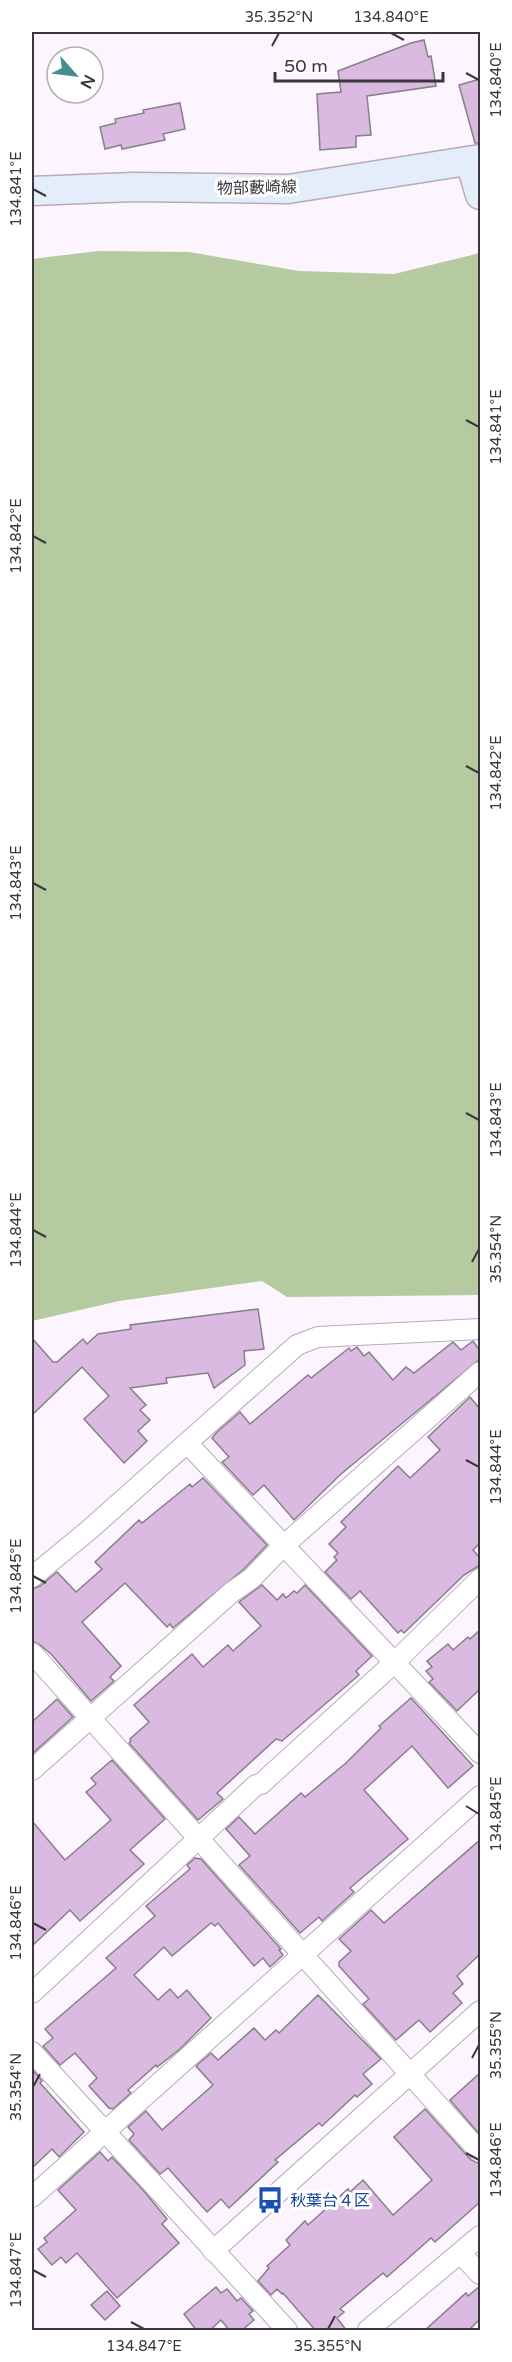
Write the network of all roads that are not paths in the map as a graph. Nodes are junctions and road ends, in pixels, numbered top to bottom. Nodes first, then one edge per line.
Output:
1 (475, 160) edge
2 (32, 191) edge
3 (480, 195) edge
4 (480, 1329) edge
5 (480, 1372) edge
6 (188, 1444) junction
7 (282, 1547) junction
8 (32, 1576) edge
9 (480, 1579) edge
10 (32, 1653) edge
11 (396, 1661) junction
12 (90, 1719) junction
13 (480, 1753) edge
14 (32, 1770) edge
15 (480, 1796) edge
16 (198, 1838) junction
17 (303, 1955) junction
18 (32, 1993) edge
19 (480, 2011) edge
20 (32, 2052) edge
21 (410, 2074) junction
22 (104, 2131) junction
23 (480, 2152) edge
24 (32, 2197) edge
25 (480, 2236) edge
26 (213, 2251) junction
27 (461, 2254) junction
28 (480, 2274) edge
29 (287, 2331) edge
30 (368, 2331) edge

1 - 2 main road, 物部藪崎線
1 - 3 main road
4 - 6 street
5 - 7 street
6 - 7 street
6 - 8 street
7 - 11 street
7 - 12 street
9 - 11 street
10 - 12 street
11 - 13 street
11 - 16 street
12 - 14 street
12 - 16 street
15 - 17 street
16 - 17 street
16 - 18 street
17 - 21 street
17 - 22 street
19 - 21 street
20 - 22 street
21 - 23 street
21 - 26 street
22 - 24 street
22 - 26 street
25 - 27 street
26 - 29 street
27 - 28 street
27 - 30 street

